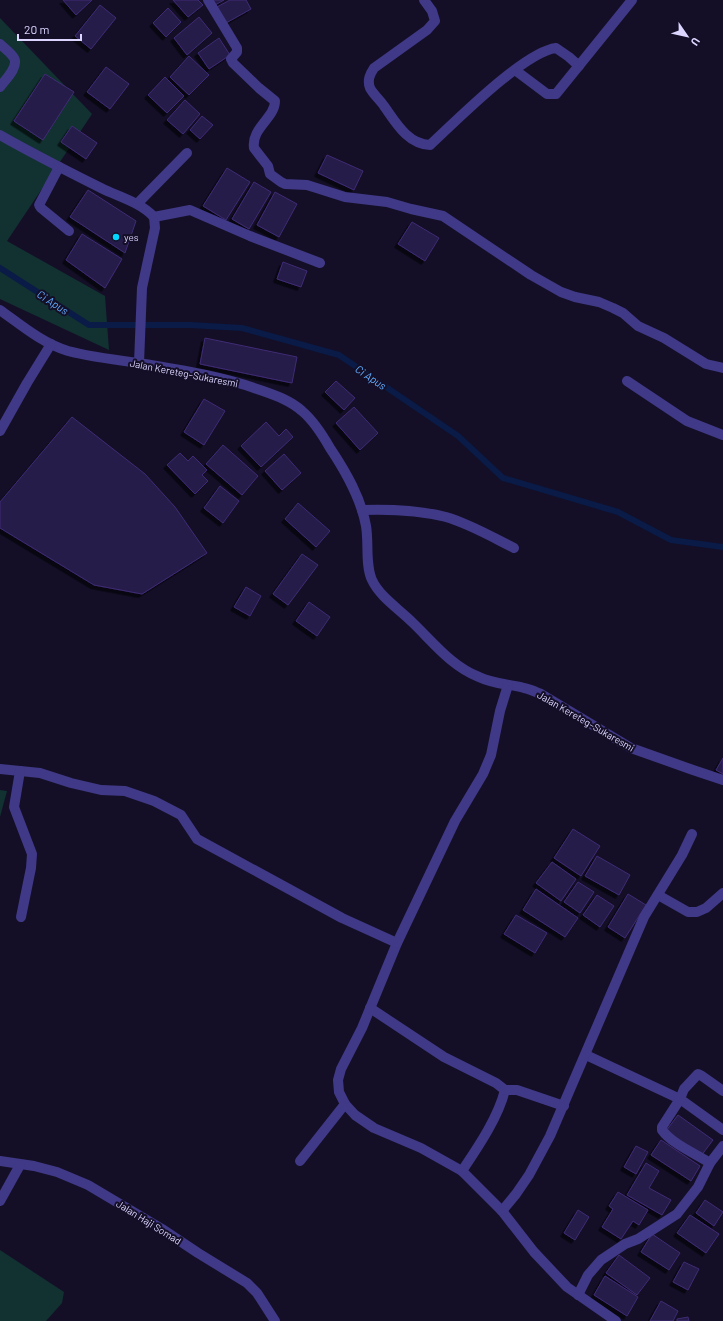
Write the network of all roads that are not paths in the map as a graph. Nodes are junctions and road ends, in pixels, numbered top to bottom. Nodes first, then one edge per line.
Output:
1 (208, 0) edge
2 (424, 0) edge
3 (632, 0) edge
4 (0, 44) edge
5 (579, 66) junction
6 (515, 70) junction
7 (0, 87) edge
8 (0, 135) edge
9 (187, 153) dead end
10 (59, 167) junction
11 (137, 204) junction
12 (154, 217) junction
13 (69, 231) dead end
14 (320, 263) dead end
15 (0, 310) edge
16 (51, 344) junction
17 (139, 363) junction
18 (723, 368) edge
19 (627, 381) dead end
20 (0, 431) edge
21 (723, 435) edge
22 (362, 510) junction
23 (514, 548) dead end
24 (508, 685) junction
25 (0, 769) edge
26 (20, 771) junction
27 (723, 780) edge
28 (692, 834) dead end
29 (723, 893) edge
30 (658, 895) junction
31 (21, 917) dead end
32 (397, 943) junction
33 (370, 1008) junction
34 (586, 1055) junction
35 (505, 1090) junction
36 (723, 1091) edge
37 (680, 1099) junction
38 (345, 1104) junction
39 (564, 1106) junction
40 (723, 1130) edge
41 (723, 1146) edge
42 (0, 1161) edge
43 (300, 1161) dead end
44 (710, 1163) junction
45 (20, 1165) junction
46 (462, 1171) junction
47 (0, 1201) edge
48 (502, 1211) junction
49 (578, 1295) junction
50 (275, 1321) edge
51 (616, 1321) edge

1 - 18 street
2 - 6 street
3 - 5 street
4 - 7 street
5 - 6 street
5 - 6 street
8 - 10 street
9 - 11 street
10 - 11 street
10 - 13 street
11 - 12 street
12 - 14 street
12 - 17 street
15 - 16 street, Jalan Kereteg–Sukaresmi
16 - 17 street, Jalan Kereteg–Sukaresmi
16 - 20 street
17 - 22 street, Jalan Kereteg–Sukaresmi
19 - 21 street
22 - 23 street
22 - 24 street, Jalan Kereteg–Sukaresmi
24 - 27 street, Jalan Kereteg–Sukaresmi
24 - 32 street
25 - 26 street
26 - 31 street
26 - 32 street
28 - 30 street
29 - 30 street
30 - 34 street
32 - 33 street
33 - 35 street
33 - 38 street
34 - 37 street
34 - 39 street
35 - 39 street
35 - 46 street
36 - 37 street
37 - 40 street
37 - 44 street
38 - 43 street
38 - 46 street
39 - 48 street
41 - 44 street
42 - 45 street, Jalan Haji Somad
44 - 49 street
45 - 47 street
45 - 50 street, Jalan Haji Somad
46 - 48 street
48 - 49 street
49 - 51 street

